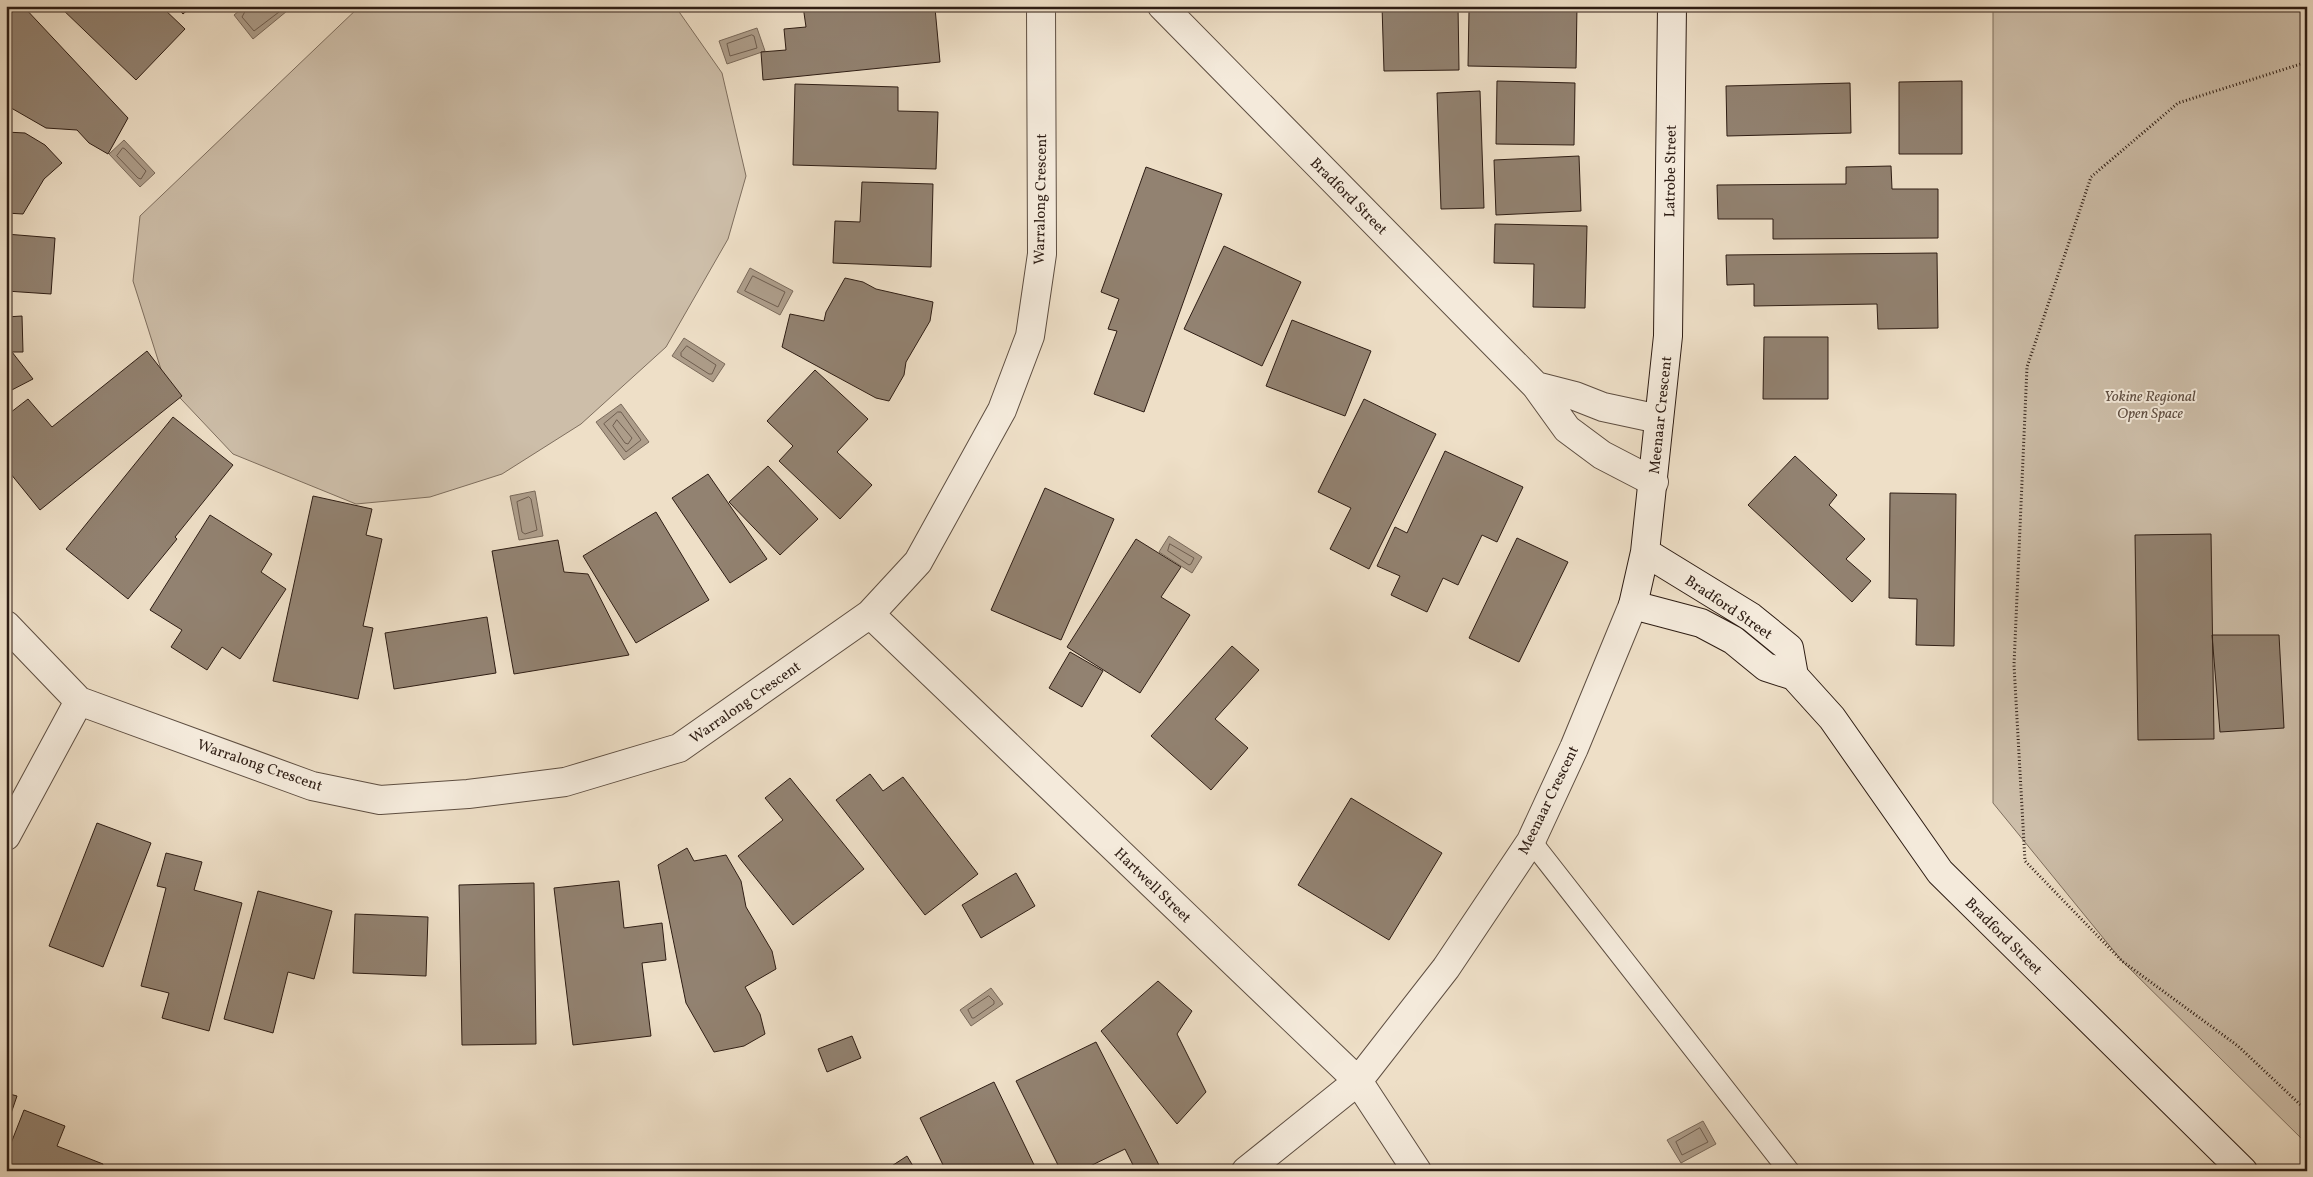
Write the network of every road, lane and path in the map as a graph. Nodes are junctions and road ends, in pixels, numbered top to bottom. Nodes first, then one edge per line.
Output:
1 (1041, 6) edge
2 (1162, 6) edge
3 (1672, 6) edge
4 (2307, 62) edge
5 (1668, 336) joint
6 (1536, 386) junction
7 (1659, 419) junction
8 (1654, 482) junction
9 (1645, 552) junction
10 (1633, 605) junction
11 (870, 614) junction
12 (6, 625) edge
13 (1794, 676) junction
14 (79, 701) junction
15 (6, 836) edge
16 (1531, 842) junction
17 (1358, 1081) junction
18 (2307, 1112) edge
19 (1246, 1171) edge
20 (1417, 1171) edge
21 (1789, 1171) edge
22 (2244, 1171) edge

1 - 11 street, Warralong Crescent
2 - 6 street, Bradford Street
3 - 5 street, Latrobe Street
4 - 18 path
5 - 7 street, Meenaar Crescent
6 - 7 street
6 - 8 street, Bradford Street
7 - 8 street, Meenaar Crescent
8 - 9 street, Meenaar Crescent
9 - 10 street, Meenaar Crescent
9 - 13 street, Bradford Street
10 - 13 street, Bradford Street
10 - 16 street, Meenaar Crescent
11 - 14 street, Warralong Crescent
11 - 17 street, Hartwell Street
12 - 14 street, Warralong Crescent
13 - 22 street, Bradford Street
14 - 15 street
16 - 17 street, Meenaar Crescent
16 - 21 lane
17 - 19 street, Meenaar Crescent
17 - 20 street, Hartwell Street

